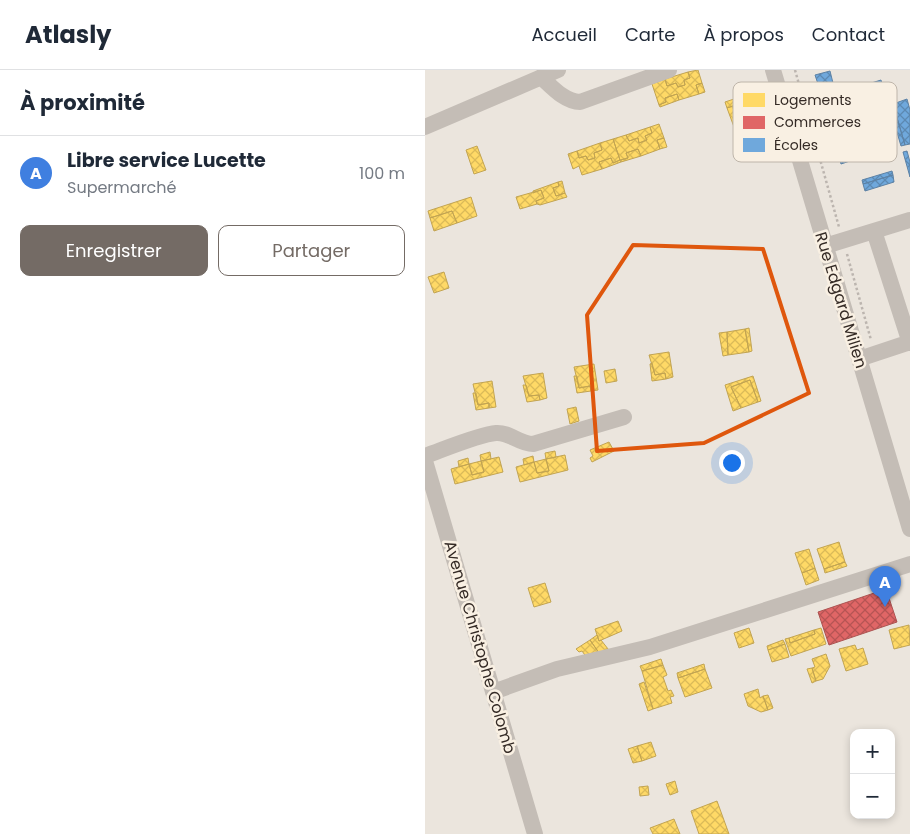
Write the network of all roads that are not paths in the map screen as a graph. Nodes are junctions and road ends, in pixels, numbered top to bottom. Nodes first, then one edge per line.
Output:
1 (558, 70) edge
2 (669, 70) edge
3 (773, 70) edge
4 (534, 76) edge
5 (777, 82) edge
6 (425, 127) edge
7 (800, 162) edge
8 (910, 220) edge
9 (874, 231) junction
10 (825, 246) junction
11 (910, 342) edge
12 (859, 359) junction
13 (624, 417) dead end
14 (425, 456) edge
15 (425, 461) edge
16 (906, 503) edge
17 (910, 529) edge
18 (910, 564) edge
19 (493, 692) junction
20 (535, 834) edge

1 - 4 street
2 - 4 street
3 - 5 street, Rue Edgard Milien
4 - 6 street
7 - 10 street, Rue Edgard Milien
8 - 9 street
9 - 10 street
9 - 11 street
10 - 12 street, Rue Edgard Milien
11 - 12 street
12 - 16 street, Rue Edgard Milien
13 - 14 street
15 - 19 street, Avenue Christophe Colomb
16 - 17 street, Rue Edgard Milien
18 - 19 street
19 - 20 street, Avenue Christophe Colomb

